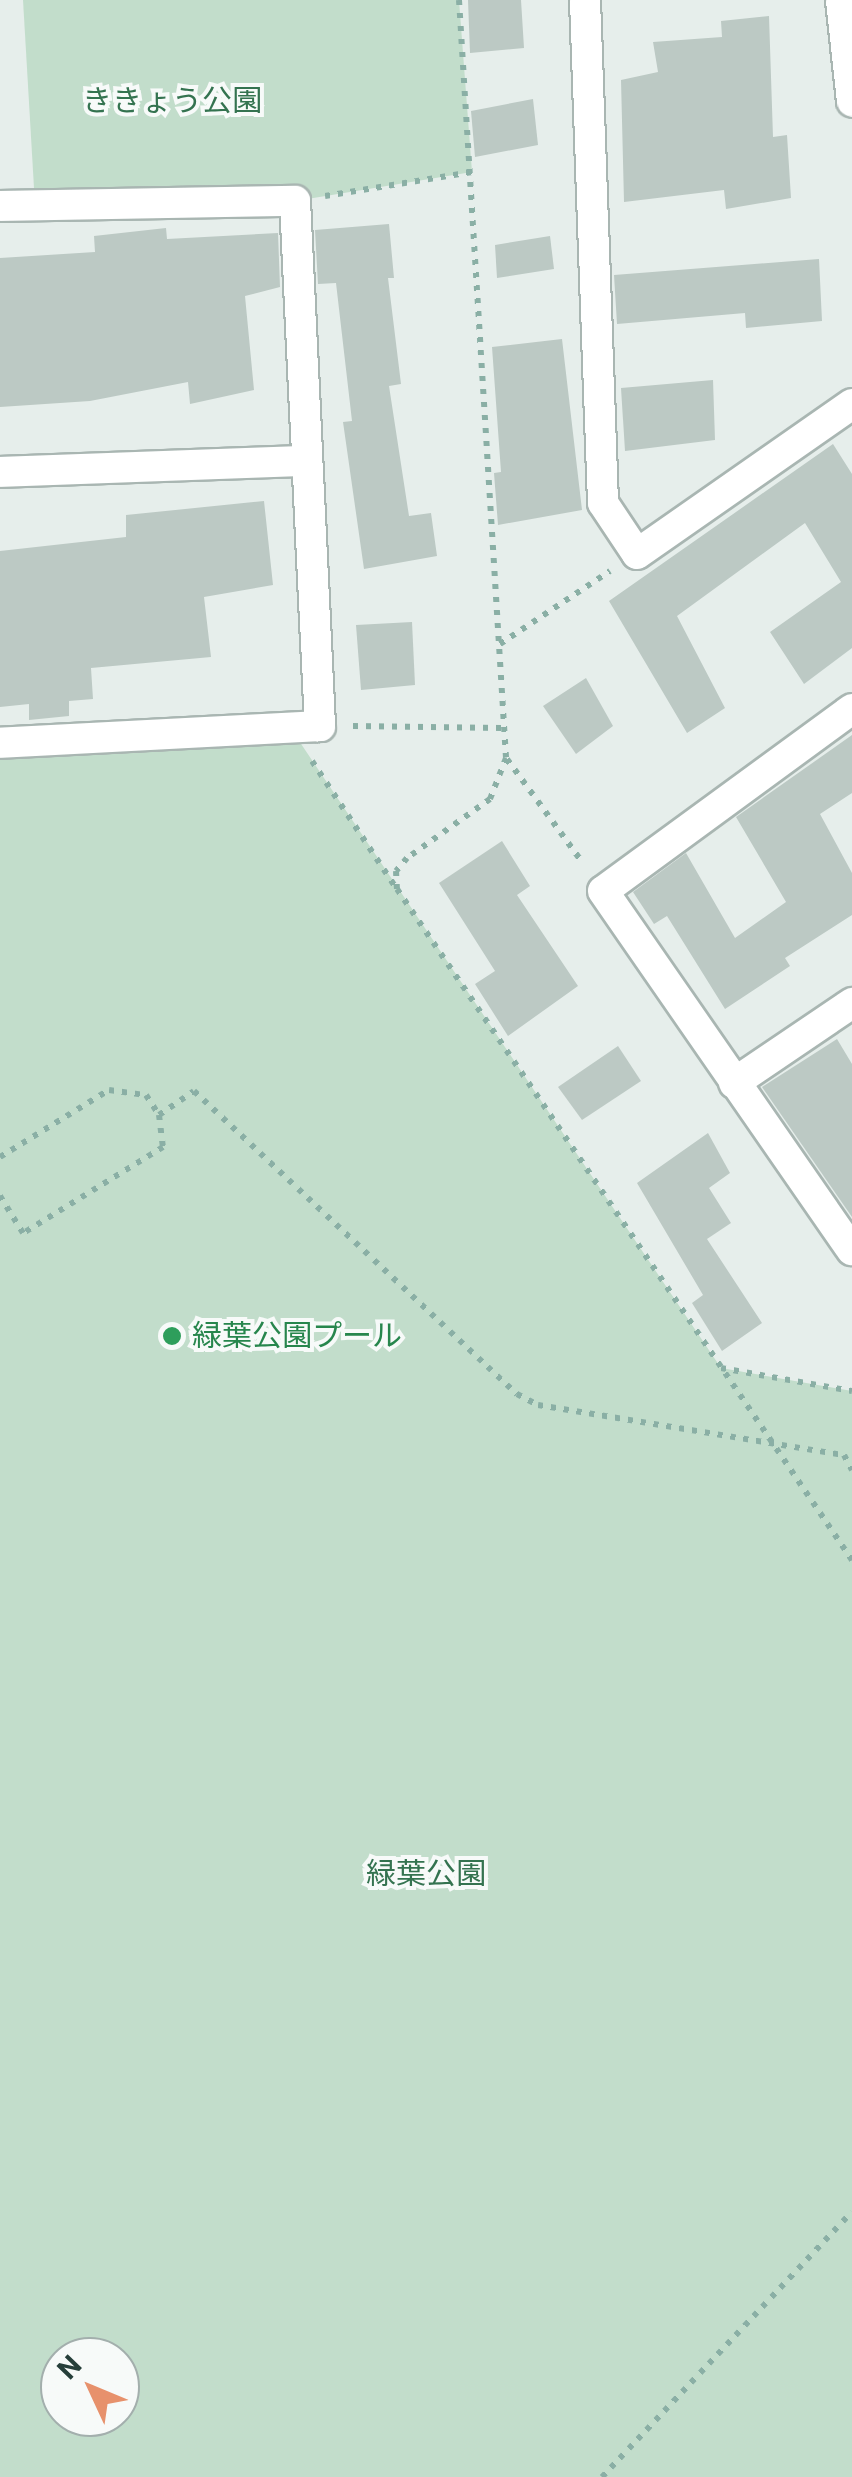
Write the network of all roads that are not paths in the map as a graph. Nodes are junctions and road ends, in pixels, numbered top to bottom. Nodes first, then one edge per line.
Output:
1 (585, 0) edge
2 (841, 0) edge
3 (852, 101) edge
4 (0, 206) edge
5 (852, 404) edge
6 (306, 461) junction
7 (0, 472) edge
8 (852, 709) edge
9 (0, 744) edge
10 (852, 1003) edge
11 (734, 1083) junction
12 (852, 1250) edge

1 - 5 street
2 - 3 street
4 - 6 street
6 - 7 street
6 - 9 street
8 - 11 street
10 - 11 street
11 - 12 street

